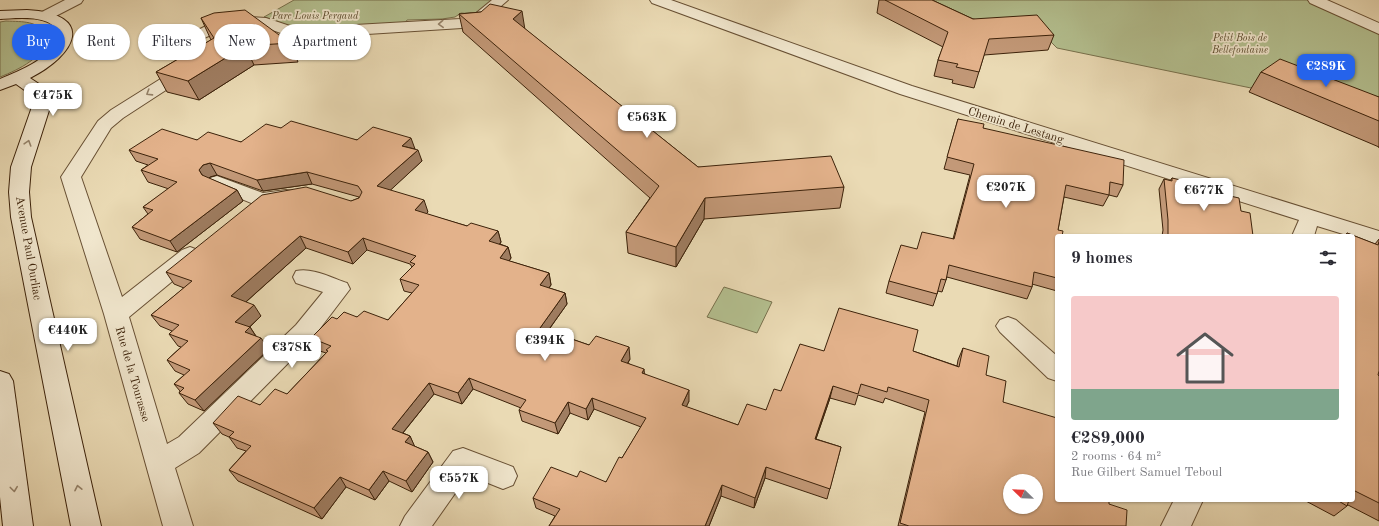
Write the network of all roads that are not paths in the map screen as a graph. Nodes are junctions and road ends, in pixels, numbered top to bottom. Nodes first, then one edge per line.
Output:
1 (76, 0) edge
2 (502, 0) edge
3 (657, 0) edge
4 (1316, 0) edge
5 (0, 15) edge
6 (45, 16) junction
7 (1379, 30) edge
8 (9, 81) edge
9 (217, 182) edge
10 (305, 193) edge
11 (261, 200) junction
12 (242, 214) edge
13 (1307, 226) edge
14 (1379, 238) edge
15 (206, 243) edge
16 (304, 277) dead end
17 (116, 314) junction
18 (1008, 326) dead end
19 (1055, 369) edge
20 (0, 381) edge
21 (160, 464) junction
22 (503, 476) dead end
23 (1188, 502) edge
24 (18, 526) edge
25 (86, 526) edge
26 (178, 526) edge
27 (415, 526) edge
28 (1176, 526) edge

1 - 6 street
2 -> 17 street, Rue de la Tourasse
3 - 13 street, Chemin de Lestang
4 - 7 street
5 - 6 street
6 - 8 street
25 -> 8 street, Avenue Paul Ourliac
9 - 11 street
10 - 11 street
11 - 12 street
13 - 14 street, Chemin de Lestang
15 - 17 street
16 - 21 street
17 - 21 street, Rue de la Tourasse
18 - 19 street
20 -> 24 street
21 - 26 street, Rue de la Tourasse
22 - 27 street
23 - 28 street

